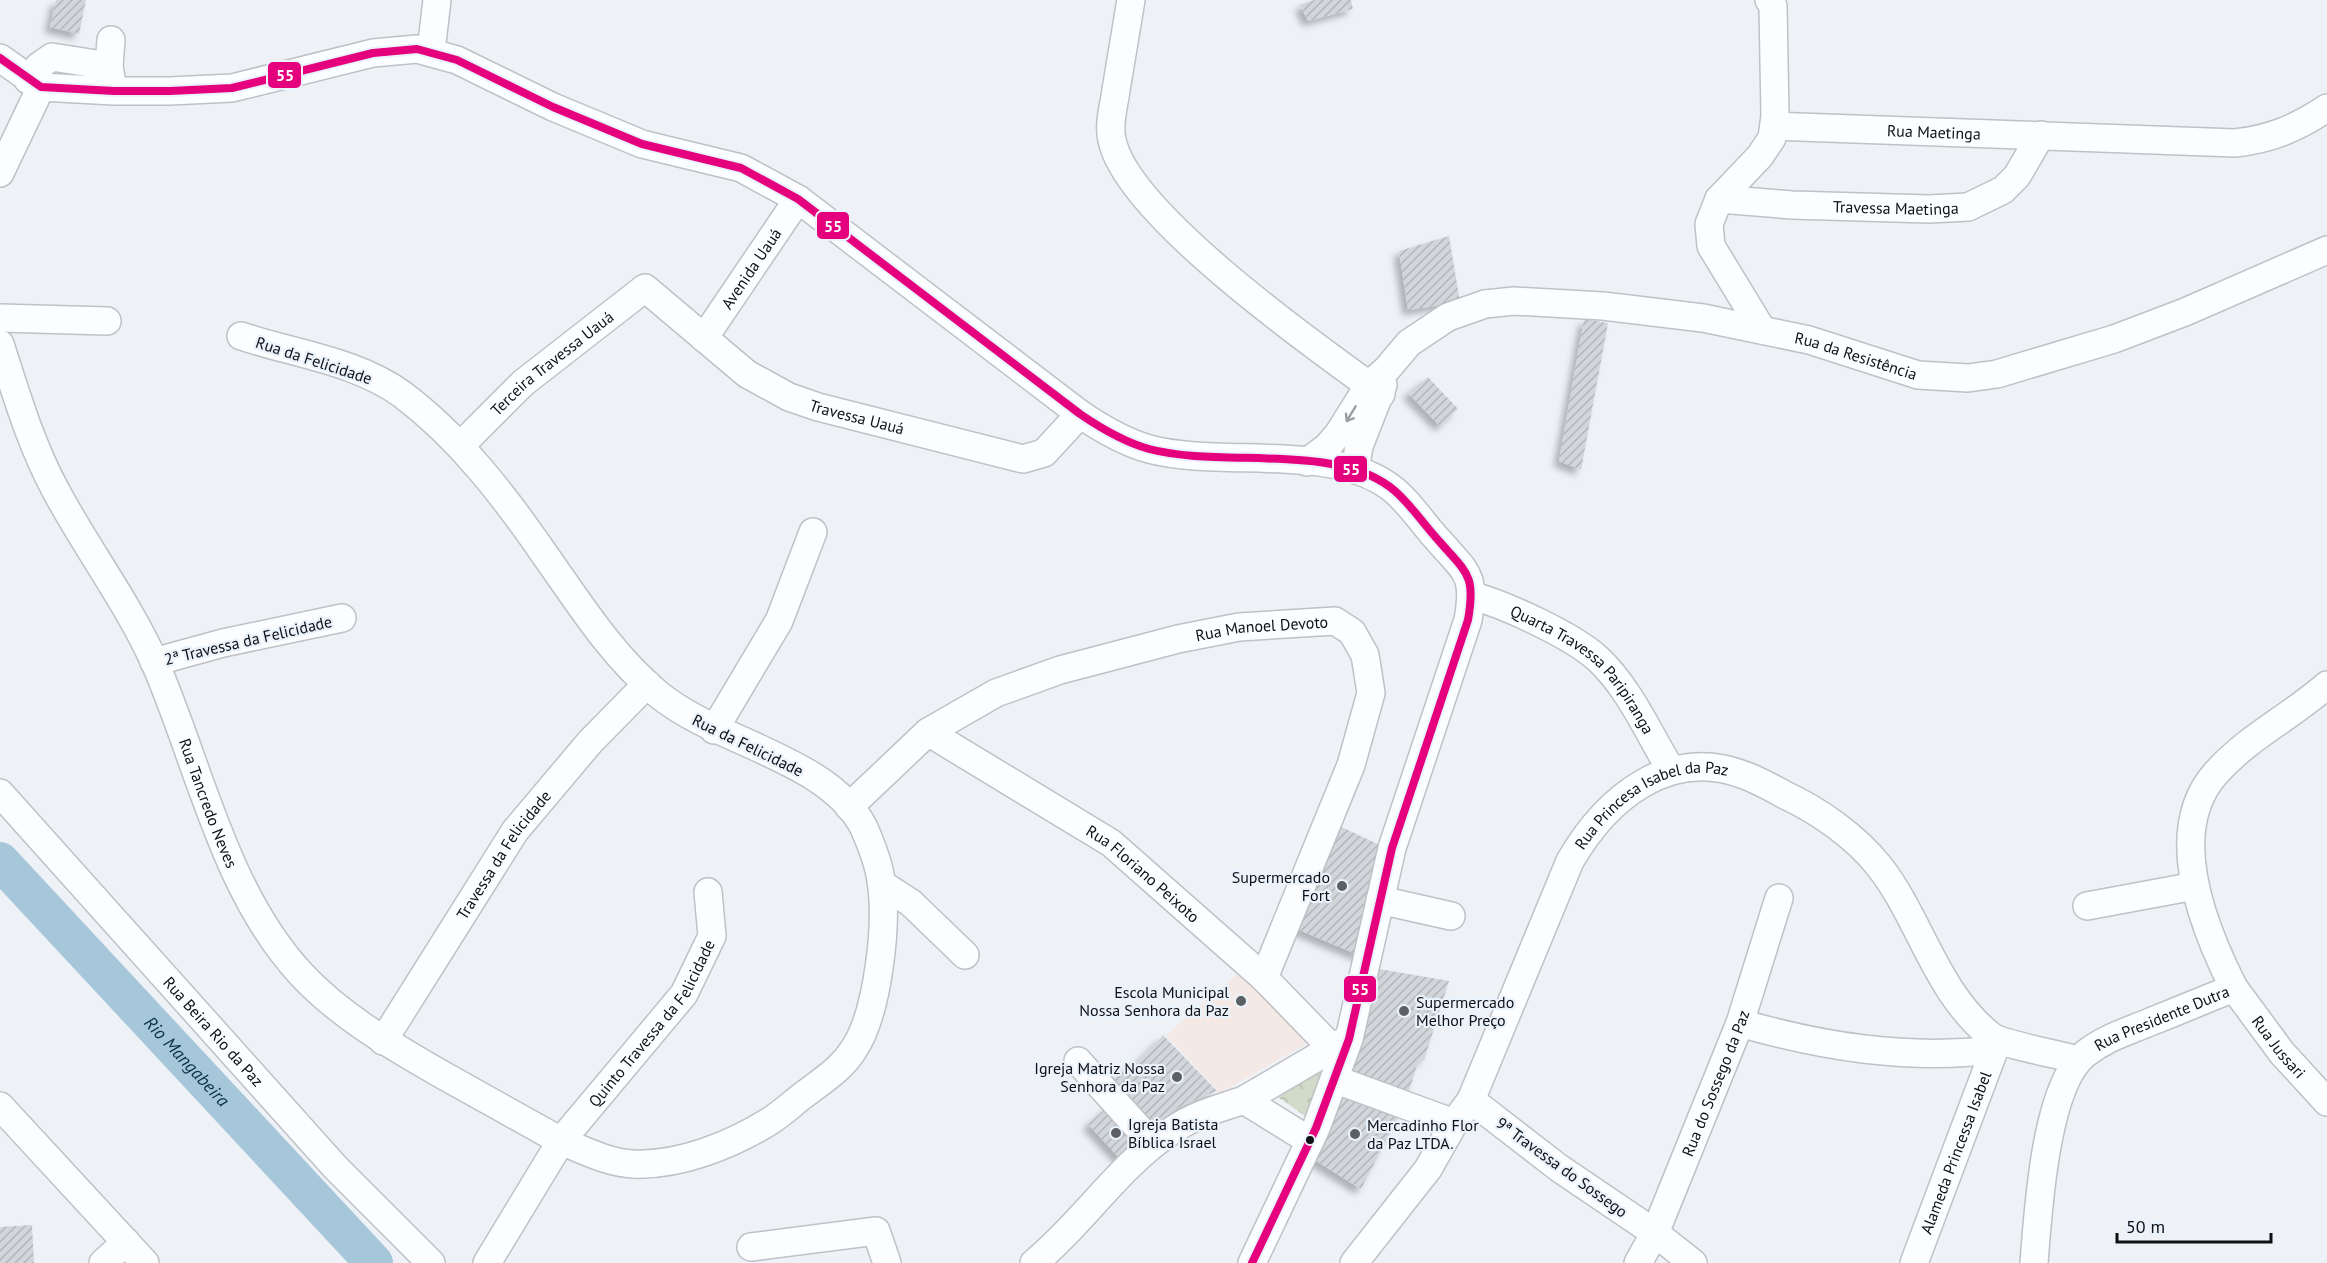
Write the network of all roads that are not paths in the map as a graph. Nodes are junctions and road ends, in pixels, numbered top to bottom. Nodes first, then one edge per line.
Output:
1 (437, 0) edge
2 (1131, 0) edge
3 (1769, 0) edge
4 (111, 40) dead end
5 (431, 51) junction
6 (0, 57) edge
7 (111, 79) junction
8 (34, 83) junction
9 (2327, 108) edge
10 (1774, 126) junction
11 (2041, 135) junction
12 (0, 173) edge
13 (798, 199) junction
14 (1719, 199) junction
15 (2327, 250) edge
16 (650, 291) joint
17 (0, 318) edge
18 (107, 321) dead end
19 (1761, 328) junction
20 (241, 336) dead end
21 (704, 338) junction
22 (0, 344) edge
23 (1379, 382) junction
24 (1080, 414) junction
25 (460, 446) junction
26 (1307, 462) junction
27 (1355, 470) junction
28 (813, 532) dead end
29 (1473, 596) junction
30 (342, 618) dead end
31 (154, 662) junction
32 (646, 684) junction
33 (2327, 685) edge
34 (714, 730) junction
35 (928, 732) junction
36 (1671, 770) junction
37 (0, 793) edge
38 (849, 807) junction
39 (882, 884) junction
40 (2188, 887) junction
41 (708, 892) dead end
42 (1779, 898) dead end
43 (1380, 900) junction
44 (2086, 906) dead end
45 (1451, 916) dead end
46 (965, 955) dead end
47 (1264, 978) junction
48 (2234, 988) junction
49 (1740, 1023) junction
50 (383, 1041) junction
51 (1340, 1043) junction
52 (1996, 1045) junction
53 (2078, 1060) junction
54 (1078, 1061) dead end
55 (1334, 1079) junction
56 (1244, 1100) junction
57 (1471, 1100) junction
58 (2327, 1102) edge
59 (0, 1106) edge
60 (1454, 1123) junction
61 (561, 1141) junction
62 (1310, 1141) junction
63 (1154, 1144) junction
64 (1654, 1233) junction
65 (126, 1242) junction
66 (751, 1247) dead end
67 (103, 1263) edge
68 (145, 1263) edge
69 (431, 1263) edge
70 (487, 1263) edge
71 (887, 1263) edge
72 (1034, 1263) edge
73 (1252, 1263) edge
74 (1354, 1263) edge
75 (1638, 1263) edge
76 (1693, 1263) edge
77 (1914, 1263) edge
78 (2034, 1263) edge

1 - 5 street
2 - 23 street
3 - 10 street
4 - 7 street
5 - 7 street
5 - 13 street
6 - 8 street
7 - 8 street
8 - 12 street
9 - 11 street, Rua Maetinga
10 - 11 street, Rua Maetinga
10 - 14 street
11 - 14 street, Travessa Maetinga
13 - 21 street, Avenida Uauá
13 - 24 street
14 - 19 street
15 - 19 street, Rua da Resistência
16 - 21 street, Travessa Uauá
16 - 25 street, Terceira Travessa Uauá
17 - 18 street
19 - 23 street, Rua da Resistência
20 - 25 street, Rua da Felicidade
21 - 24 street, Travessa Uauá
22 - 31 street, Rua Tancredo Neves
23 -> 26 street, Rua da Resistência
23 - 27 street, Rua da Resistência
24 - 26 street
25 - 32 street, Rua da Felicidade
26 - 27 street
27 - 29 street
28 - 34 street
29 - 36 street, Quarta Travessa Paripiranga
29 - 43 street
30 - 31 street, 2ª Travessa da Felicidade
31 - 50 street, Rua Tancredo Neves
32 - 34 street, Rua da Felicidade
32 - 50 street, Travessa da Felicidade
33 - 40 street, Rua Presidente Dutra
34 - 38 street, Rua da Felicidade
35 - 38 street, Rua Manoel Devoto
35 - 47 street, Rua Floriano Peixoto
35 - 47 street, Rua Manoel Devoto
36 - 52 street, Rua Princesa Isabel da Paz
36 - 57 street, Rua Princesa Isabel da Paz
37 - 69 street, Rua Beira Rio da Paz
38 - 39 street, Rua da Felicidade
39 - 46 street
39 - 61 street, Rua da Felicidade
40 - 44 street
40 - 48 street, Rua Presidente Dutra
41 - 61 street, Quinto Travessa da Felicidade
42 - 49 street, Rua do Sossego da Paz
43 - 45 street
43 - 51 street
47 - 51 street, Rua Floriano Peixoto
48 - 53 street, Rua Presidente Dutra
48 - 58 street, Rua Jussari
49 - 52 street
49 - 64 street, Rua do Sossego da Paz
50 - 61 street, Rua Tancredo Neves
51 - 55 street
51 - 56 street
52 - 53 street, Rua Princesa Isabel da Paz
52 - 77 street, Alameda Princessa Isabel
53 - 78 street, Rua Presidente Dutra
54 - 63 street
55 - 60 street
55 - 62 street
56 - 62 street
56 - 63 street
57 - 60 street, Rua Princesa Isabel da Paz
57 - 64 street, 9ª Travessa do Sossego
59 - 65 street
60 - 74 street, Rua Princesa Isabel da Paz
61 - 70 street, Quinto Travessa da Felicidade
62 - 73 street
63 - 72 street
64 - 75 street, Rua do Sossego da Paz
64 - 76 street, 9ª Travessa do Sossego
65 - 67 street
65 - 68 street
66 - 71 street

